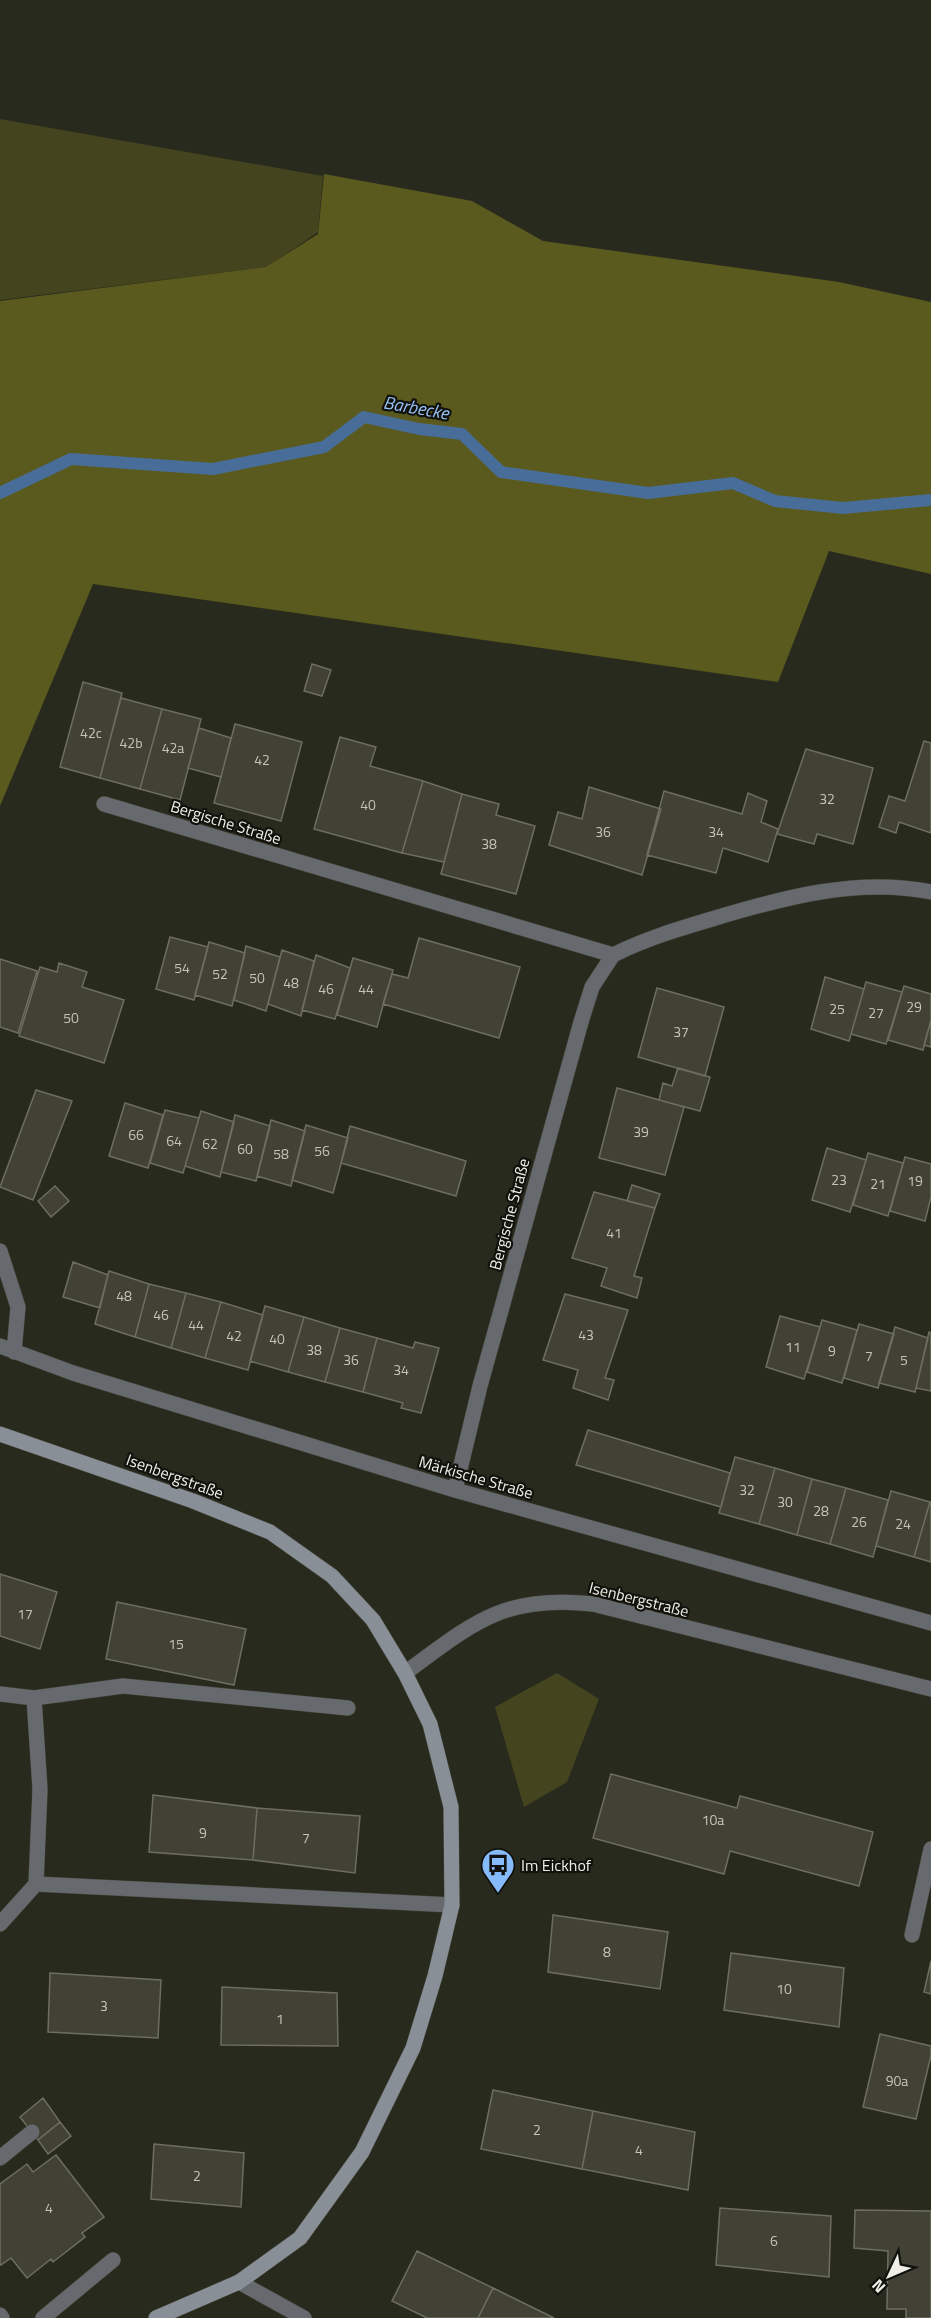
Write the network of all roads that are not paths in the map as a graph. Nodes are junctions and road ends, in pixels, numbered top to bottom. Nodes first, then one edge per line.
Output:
1 (104, 804) dead end
2 (931, 892) edge
3 (613, 955) junction
4 (0, 1251) edge
5 (7, 1349) edge
6 (0, 1434) edge
7 (455, 1490) junction
8 (931, 1623) edge
9 (405, 1673) junction
10 (931, 1689) edge
11 (0, 1694) edge
12 (34, 1698) junction
13 (348, 1708) dead end
14 (931, 1849) edge
15 (36, 1884) junction
16 (452, 1905) junction
17 (0, 1924) edge
18 (912, 1935) dead end
19 (32, 2132) dead end
20 (0, 2158) edge
21 (113, 2260) dead end
22 (239, 2282) junction
23 (43, 2318) edge
24 (156, 2318) edge
25 (304, 2318) edge

1 - 3 street, Bergische Straße
2 - 3 street
3 - 7 street, Bergische Straße
4 - 5 street, Märkische Straße
5 - 7 street, Märkische Straße
6 - 9 main road, Isenbergstraße
7 - 8 street, Märkische Straße
9 - 10 street, Isenbergstraße
9 - 16 main road
11 - 12 street
12 - 13 street
12 - 15 street
14 - 18 street
15 - 16 street
15 - 17 street
16 - 22 main road
19 - 20 street
21 - 23 street
22 - 24 main road
22 - 25 street

